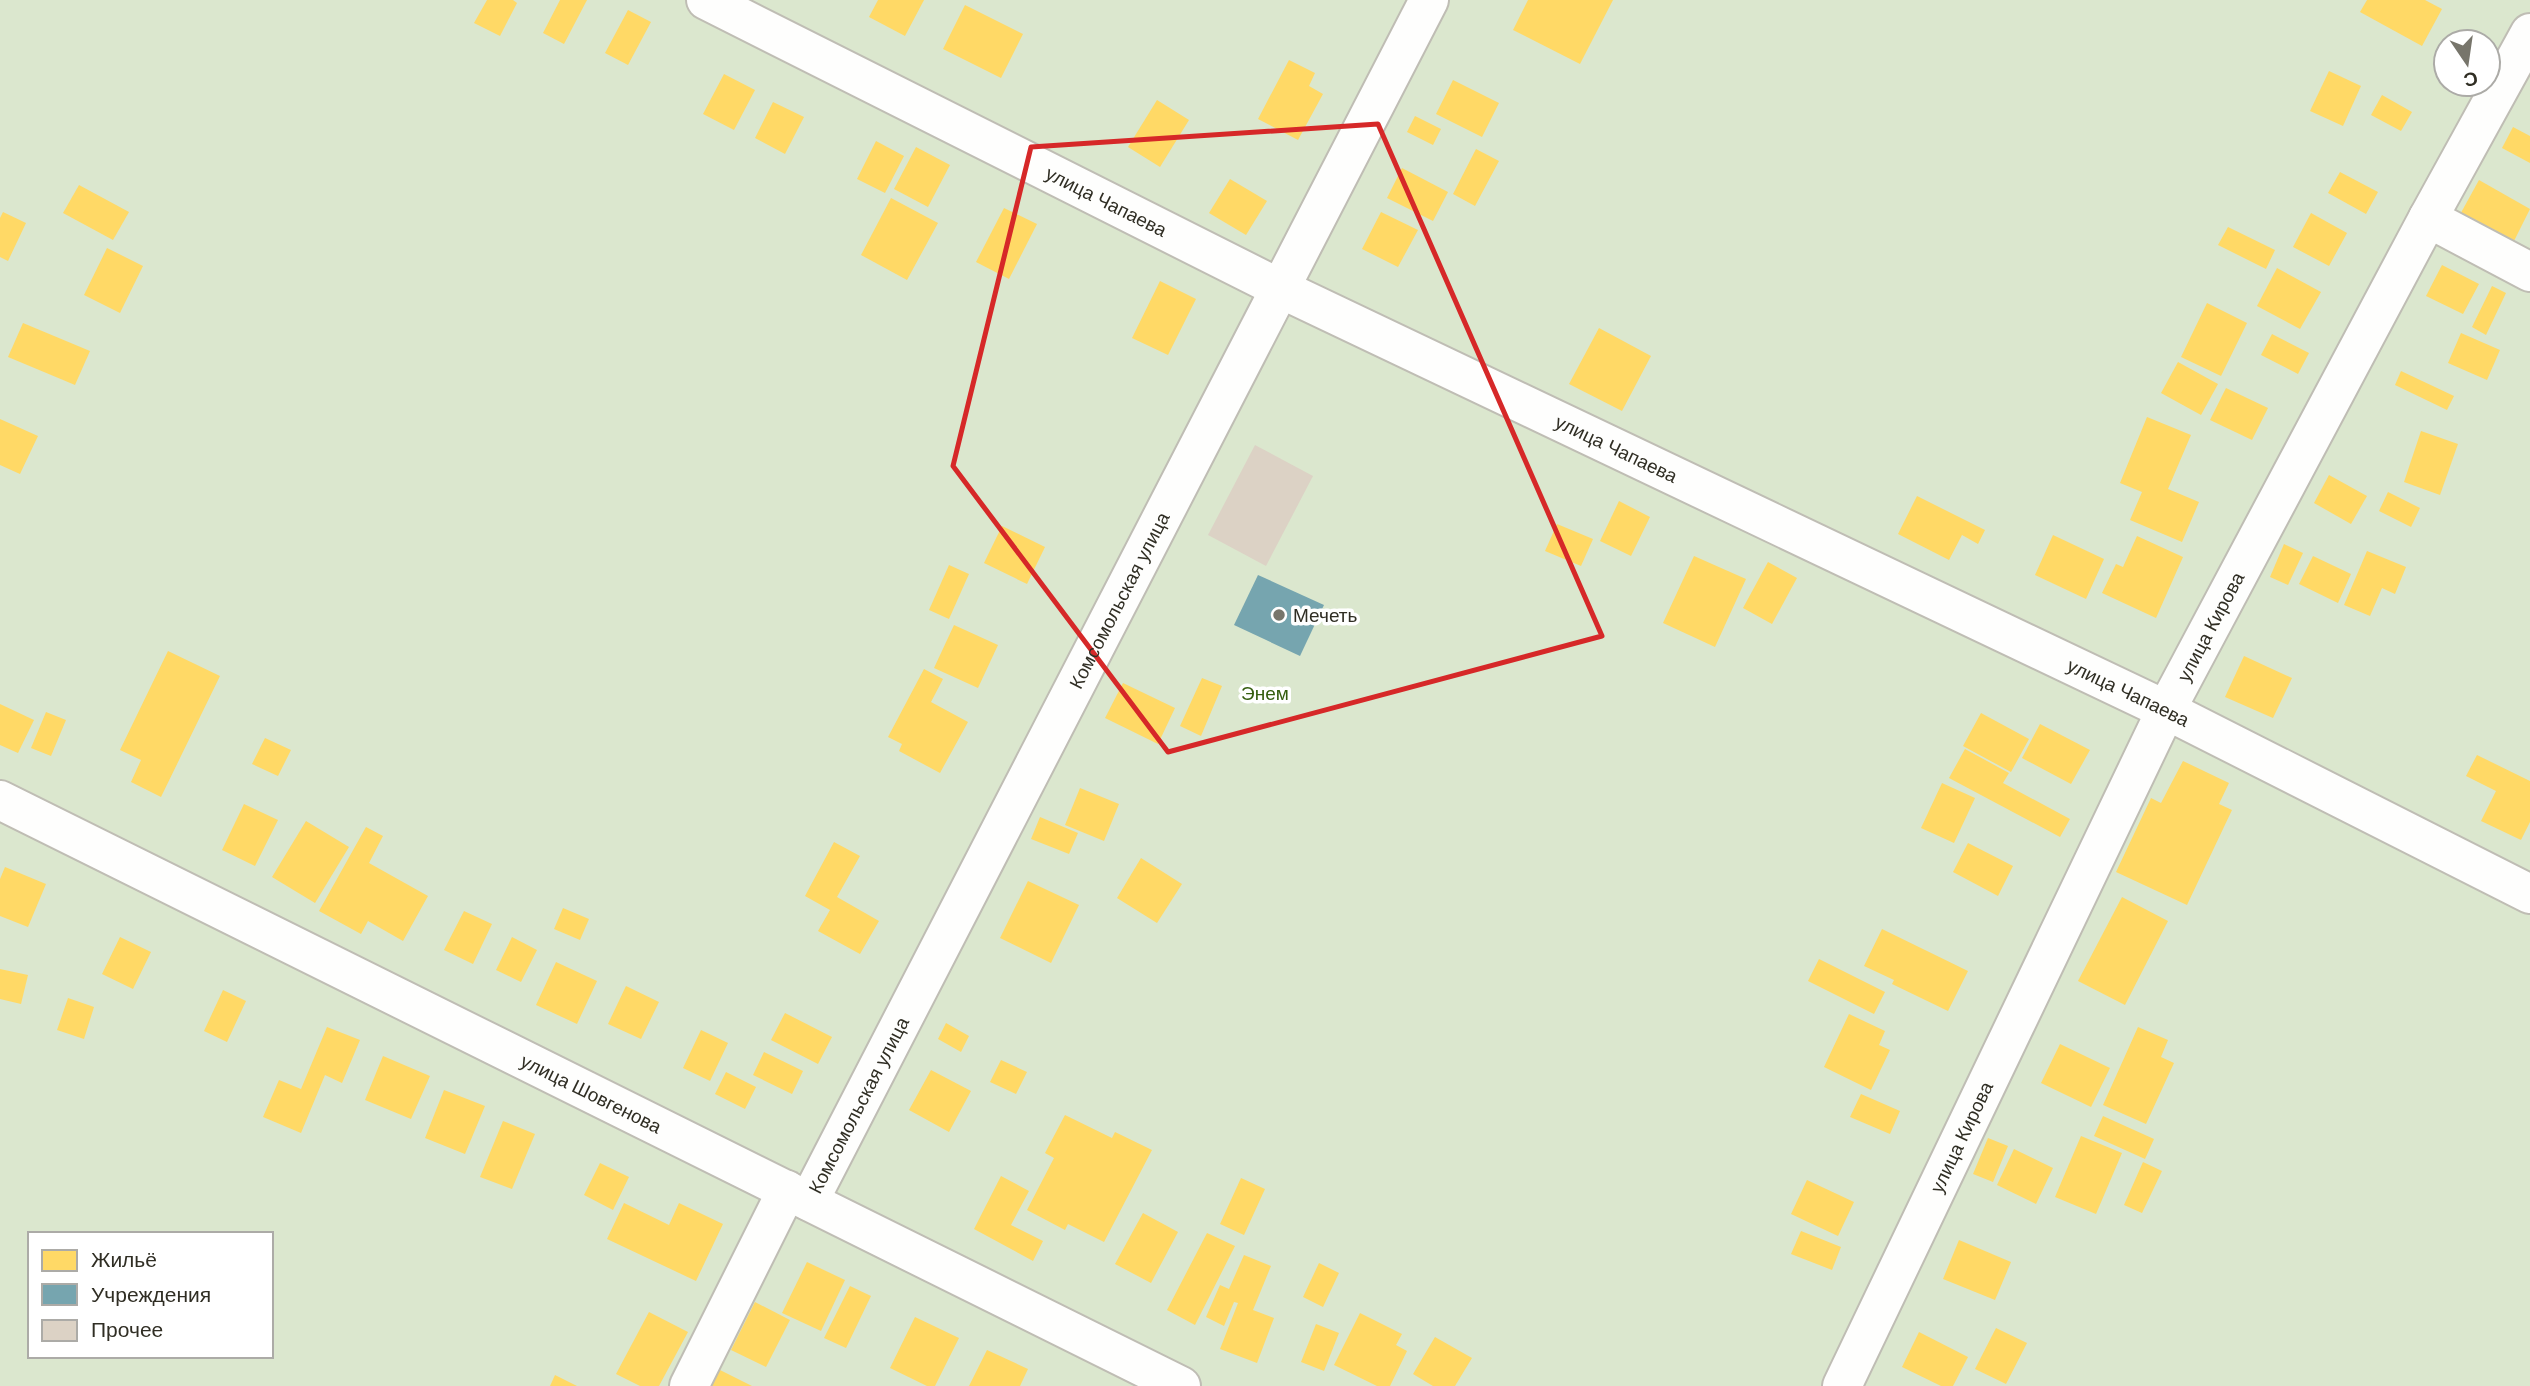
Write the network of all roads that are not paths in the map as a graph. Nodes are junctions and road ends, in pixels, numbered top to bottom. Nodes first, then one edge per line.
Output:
1 (706, 0) edge
2 (1429, 0) edge
3 (2530, 33) edge
4 (2428, 218) junction
5 (2530, 272) edge
6 (1279, 288) junction
7 (2166, 710) junction
8 (0, 800) edge
9 (2530, 894) edge
10 (798, 1196) junction
11 (689, 1386) edge
12 (1181, 1386) edge
13 (1842, 1386) edge

1 - 6 street, улица Чапаева
2 - 6 street, Комсомольская улица
3 - 4 street, улица Кирова
4 - 5 street
4 - 7 street, улица Кирова
6 - 7 street, улица Чапаева
6 - 10 street, Комсомольская улица
7 - 9 street, улица Чапаева
7 - 13 street, улица Кирова
8 - 10 street, улица Шовгенова
10 - 11 street, Комсомольская улица
10 - 12 street, улица Шовгенова

